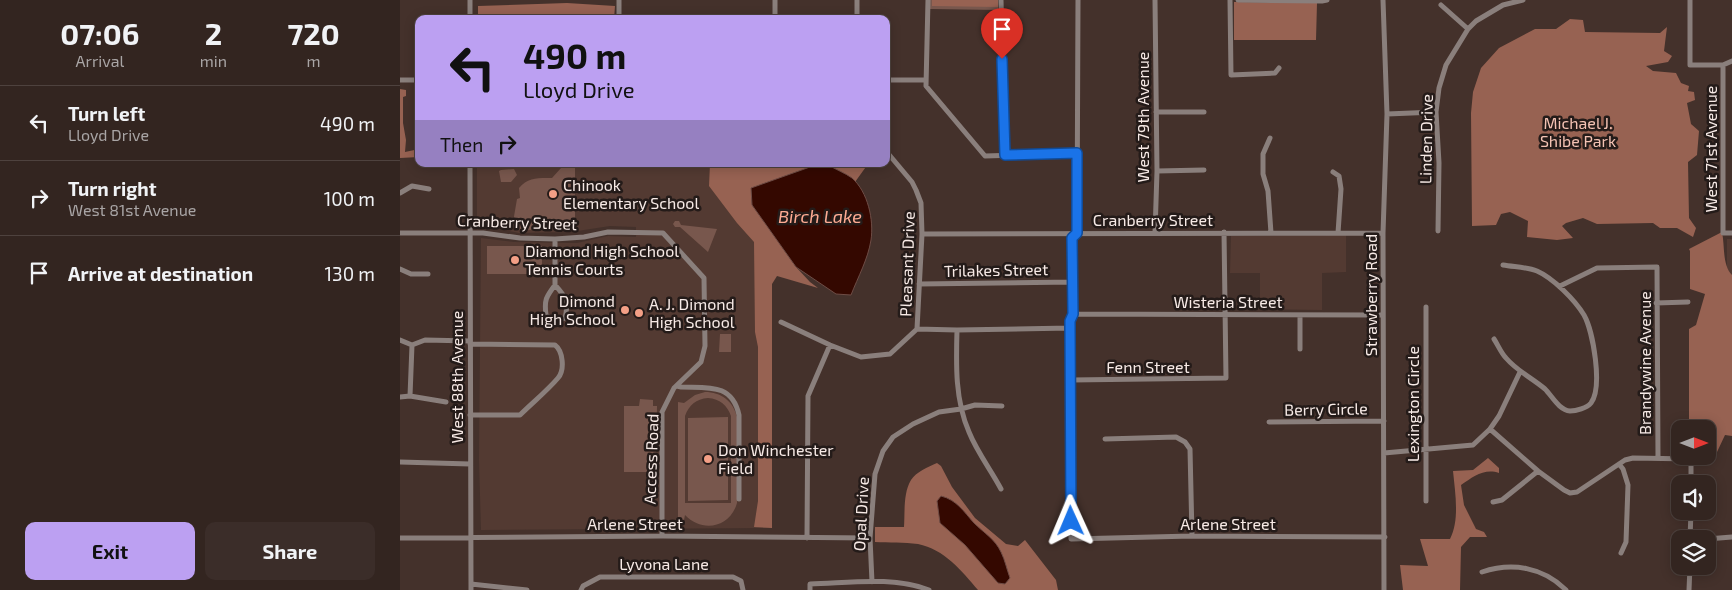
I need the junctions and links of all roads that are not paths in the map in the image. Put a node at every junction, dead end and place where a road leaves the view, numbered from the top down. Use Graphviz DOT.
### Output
graph roads {
  1 [pos="470,0"];
  2 [pos="619,0"];
  3 [pos="775,0"];
  4 [pos="857,0"];
  5 [pos="928,0"];
  6 [pos="1001,0"];
  7 [pos="1078,0"];
  8 [pos="1155,0"];
  9 [pos="1230,0"];
  10 [pos="1238,0"];
  11 [pos="1327,0"];
  12 [pos="1384,0"];
  13 [pos="1523,0"];
  14 [pos="1690,0"];
  15 [pos="1442,5"];
  16 [pos="470,15"];
  17 [pos="619,15"];
  18 [pos="775,15"];
  19 [pos="857,15"];
  20 [pos="1468,29"];
  21 [pos="1732,61"];
  22 [pos="1723,65"];
  23 [pos="1279,68"];
  24 [pos="400,80"];
  25 [pos="415,80"];
  26 [pos="890,80"];
  27 [pos="925,80"];
  28 [pos="1156,112"];
  29 [pos="1204,112"];
  30 [pos="1436,112"];
  31 [pos="1386,114"];
  32 [pos="1270,138"];
  33 [pos="1077,153"];
  34 [pos="1005,155"];
  35 [pos="890,156"];
  36 [pos="470,167"];
  37 [pos="1204,170"];
  38 [pos="1157,172"];
  39 [pos="1333,172"];
  40 [pos="429,189"];
  41 [pos="400,193"];
  42 [pos="1438,231"];
  43 [pos="1224,232"];
  44 [pos="400,233"];
  45 [pos="470,233"];
  46 [pos="663,233"];
  47 [pos="1077,233"];
  48 [pos="1155,233"];
  49 [pos="1271,233"];
  50 [pos="1338,233"];
  51 [pos="1384,233"];
  52 [pos="1732,233"];
  53 [pos="922,234"];
  54 [pos="555,239"];
  55 [pos="1504,265"];
  56 [pos="400,269"];
  57 [pos="428,274"];
  58 [pos="1073,282"];
  59 [pos="919,284"];
  60 [pos="555,285"];
  61 [pos="1560,286"];
  62 [pos="1688,302"];
  63 [pos="1656,303"];
  64 [pos="1426,306"];
  65 [pos="1073,314"];
  66 [pos="1224,314"];
  67 [pos="1300,315"];
  68 [pos="1383,316"];
  69 [pos="782,322"];
  70 [pos="1070,328"];
  71 [pos="917,329"];
  72 [pos="957,330"];
  73 [pos="1494,339"];
  74 [pos="400,340"];
  75 [pos="470,342"];
  76 [pos="412,344"];
  77 [pos="830,345"];
  78 [pos="1300,349"];
  79 [pos="1520,372"];
  80 [pos="1071,380"];
  81 [pos="677,386"];
  82 [pos="410,396"];
  83 [pos="400,397"];
  84 [pos="446,402"];
  85 [pos="1002,406"];
  86 [pos="961,409"];
  87 [pos="470,415"];
  88 [pos="1384,421"];
  89 [pos="1269,422"];
  90 [pos="1490,429"];
  91 [pos="1105,439"];
  92 [pos="1426,449"];
  93 [pos="1384,453"];
  94 [pos="1658,458"];
  95 [pos="400,462"];
  96 [pos="470,464"];
  97 [pos="1619,464"];
  98 [pos="1538,471"];
  99 [pos="1691,475"];
  100 [pos="1001,489"];
  101 [pos="739,499"];
  102 [pos="1426,501"];
  103 [pos="1493,502"];
  104 [pos="662,536"];
  105 [pos="1192,536"];
  106 [pos="1385,537"];
  107 [pos="1732,537"];
  108 [pos="400,538"];
  109 [pos="470,538"];
  110 [pos="807,538"];
  111 [pos="870,538"];
  112 [pos="1716,538"];
  113 [pos="1621,552"];
  114 [pos="1482,572"];
  115 [pos="1690,575"];
  116 [pos="872,582"];
  117 [pos="471,587"];
  118 [pos="810,587"];
  119 [pos="508,589"];
  120 [pos="528,590"];
  121 [pos="581,590"];
  122 [pos="743,590"];
  123 [pos="929,590"];
  124 [pos="1384,590"];
  125 [pos="1566,590"];
  126 [pos="1689,590"];
  1 -- 16 [label="street"];
  2 -- 17 [label="street"];
  3 -- 18 [label="street"];
  4 -- 19 [label="street"];
  5 -- 27 [label="street"];
  6 -- 34 [label="street"];
  7 -- 33 [label="street"];
  8 -- 28 [label="street, West 79th Avenue"];
  9 -- 23 [label="street"];
  10 -- 11 [label="street"];
  12 -- 31 [label="street, Strawberry Road"];
  13 -- 20 [label="street, Linden Drive"];
  14 -- 22 [label="street"];
  15 -- 20 [label="street"];
  20 -- 30 [label="street, Linden Drive"];
  21 -- 22 [label="street"];
  22 -- 52 [label="street, West 71st Avenue"];
  24 -- 25 [label="street"];
  26 -- 27 [label="street"];
  27 -- 34 [label="street"];
  28 -- 29 [label="street"];
  28 -- 38 [label="street, West 79th Avenue"];
  30 -- 31 [label="street"];
  30 -- 42 [label="street, Linden Drive"];
  31 -- 51 [label="street, Strawberry Road"];
  32 -- 49 [label="street"];
  33 -- 34 [label="street"];
  33 -- 47 [label="street"];
  35 -- 53 [label="street, Pleasant Drive"];
  36 -- 45 [label="street, West 88th Avenue"];
  37 -- 38 [label="street"];
  38 -- 48 [label="street, West 79th Avenue"];
  39 -- 50 [label="street"];
  40 -- 41 [label="street"];
  43 -- 48 [label="street, Cranberry Street"];
  43 -- 49 [label="street, Cranberry Street"];
  43 -- 66 [label="street"];
  44 -- 45 [label="street, Cranberry Street"];
  45 -- 54 [label="street, Cranberry Street"];
  45 -- 75 [label="street, West 88th Avenue"];
  46 -- 54 [label="street, Cranberry Street"];
  46 -- 81 [label="street, Access Road"];
  47 -- 48 [label="street, Cranberry Street"];
  47 -- 53 [label="street, Cranberry Street"];
  47 -- 58 [label="street"];
  49 -- 50 [label="street, Cranberry Street"];
  50 -- 51 [label="street, Cranberry Street"];
  51 -- 68 [label="street, Strawberry Road"];
  53 -- 59 [label="street, Pleasant Drive"];
  54 -- 60 [label="street"];
  55 -- 61 [label="street"];
  56 -- 57 [label="street"];
  58 -- 59 [label="street, Trilakes Street"];
  58 -- 65 [label="street"];
  59 -- 71 [label="street, Pleasant Drive"];
  60 -- 60 [label="street"];
  61 -- 63 [label="street, Brandywine Avenue"];
  61 -- 79 [label="street"];
  62 -- 63 [label="street"];
  63 -- 94 [label="street, Brandywine Avenue"];
  64 -- 92 [label="street, Lexington Circle"];
  65 -- 66 [label="street, Wisteria Street"];
  65 -- 70 [label="street"];
  66 -- 67 [label="street, Wisteria Street"];
  66 -- 80 [label="street, Fenn Street"];
  67 -- 68 [label="street, Wisteria Street"];
  67 -- 78 [label="street"];
  68 -- 88 [label="street, Strawberry Road"];
  69 -- 77 [label="street"];
  70 -- 72 [label="street"];
  70 -- 80 [label="street"];
  71 -- 72 [label="street"];
  71 -- 77 [label="street"];
  72 -- 86 [label="street"];
  73 -- 79 [label="street"];
  74 -- 76 [label="street"];
  75 -- 76 [label="street"];
  75 -- 87 [label="street, West 88th Avenue"];
  75 -- 87 [label="street"];
  76 -- 82 [label="street"];
  77 -- 110 [label="street"];
  79 -- 90 [label="street"];
  80 -- 105 [label="street, Arlene Street"];
  81 -- 101 [label="street"];
  81 -- 104 [label="street, Access Road"];
  82 -- 83 [label="street"];
  82 -- 84 [label="street"];
  85 -- 86 [label="street, Opal Drive"];
  86 -- 100 [label="street"];
  86 -- 111 [label="street, Opal Drive"];
  87 -- 96 [label="street, West 88th Avenue"];
  88 -- 89 [label="street, Berry Circle"];
  88 -- 93 [label="street, Strawberry Road"];
  90 -- 92 [label="street"];
  90 -- 98 [label="street"];
  91 -- 105 [label="street"];
  92 -- 93 [label="street"];
  92 -- 102 [label="street, Lexington Circle"];
  93 -- 106 [label="street, Strawberry Road"];
  94 -- 97 [label="street"];
  94 -- 99 [label="street"];
  95 -- 96 [label="street"];
  96 -- 109 [label="street, West 88th Avenue"];
  97 -- 98 [label="street"];
  97 -- 113 [label="street"];
  98 -- 103 [label="street"];
  104 -- 109 [label="street, Arlene Street"];
  104 -- 110 [label="street, Arlene Street"];
  105 -- 106 [label="street, Arlene Street"];
  106 -- 124 [label="street, Strawberry Road"];
  107 -- 112 [label="street"];
  108 -- 109 [label="street, Arlene Street"];
  109 -- 117 [label="street, West 88th Avenue"];
  110 -- 111 [label="street, Arlene Street"];
  111 -- 116 [label="street, Opal Drive"];
  114 -- 125 [label="street"];
  115 -- 126 [label="street"];
  116 -- 118 [label="street"];
  116 -- 123 [label="street"];
  117 -- 119 [label="street"];
  119 -- 120 [label="street"];
  121 -- 122 [label="street, Lyvona Lane"];
}
